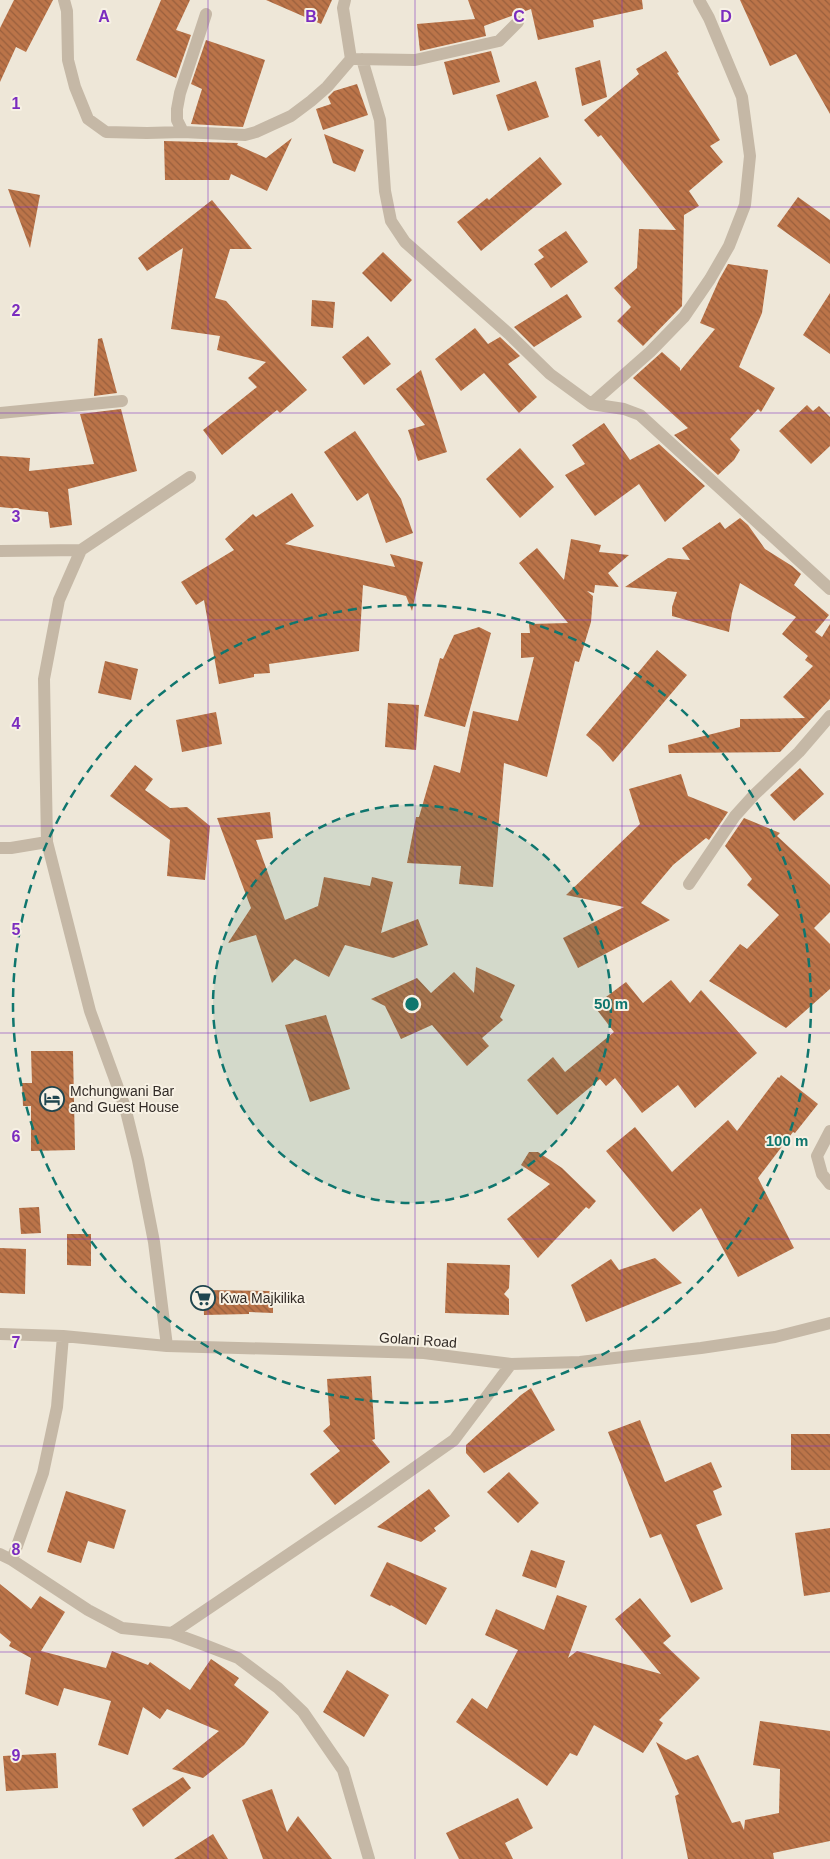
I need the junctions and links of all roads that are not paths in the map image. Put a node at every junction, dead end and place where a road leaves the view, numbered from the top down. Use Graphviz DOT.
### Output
graph roads {
  1 [pos="64,0"];
  2 [pos="345,0"];
  3 [pos="699,0"];
  4 [pos="206,14"];
  5 [pos="518,22"];
  6 [pos="356,59"];
  7 [pos="183,132"];
  8 [pos="122,401"];
  9 [pos="591,404"];
  10 [pos="0,413"];
  11 [pos="190,477"];
  12 [pos="0,550"];
  13 [pos="81,550"];
  14 [pos="830,589"];
  15 [pos="830,716"];
  16 [pos="46,842"];
  17 [pos="0,848"];
  18 [pos="689,884"];
  19 [pos="830,1130"];
  20 [pos="830,1184"];
  21 [pos="830,1323"];
  22 [pos="0,1334"];
  23 [pos="63,1336"];
  24 [pos="167,1346"];
  25 [pos="511,1364"];
  26 [pos="6,1557"];
  27 [pos="172,1632"];
  28 [pos="369,1859"];
  1 -- 7 [label="street"];
  2 -- 6 [label="street"];
  3 -- 9 [label="street"];
  4 -- 7 [label="street"];
  5 -- 6 [label="street"];
  6 -- 7 [label="street"];
  6 -- 9 [label="street"];
  8 -- 10 [label="street"];
  9 -- 14 [label="street"];
  11 -- 13 [label="street"];
  12 -- 13 [label="street"];
  13 -- 16 [label="street"];
  15 -- 18 [label="street"];
  16 -- 17 [label="street"];
  16 -- 24 [label="street"];
  19 -- 20 [label="street"];
  21 -- 25 [label="street, Golani Road"];
  22 -- 23 [label="street, Golani Road"];
  23 -- 24 [label="street, Golani Road"];
  23 -- 26 [label="street"];
  24 -- 25 [label="street, Golani Road"];
  25 -- 27 [label="street"];
  26 -- 27 [label="street"];
  27 -- 28 [label="street"];
}
